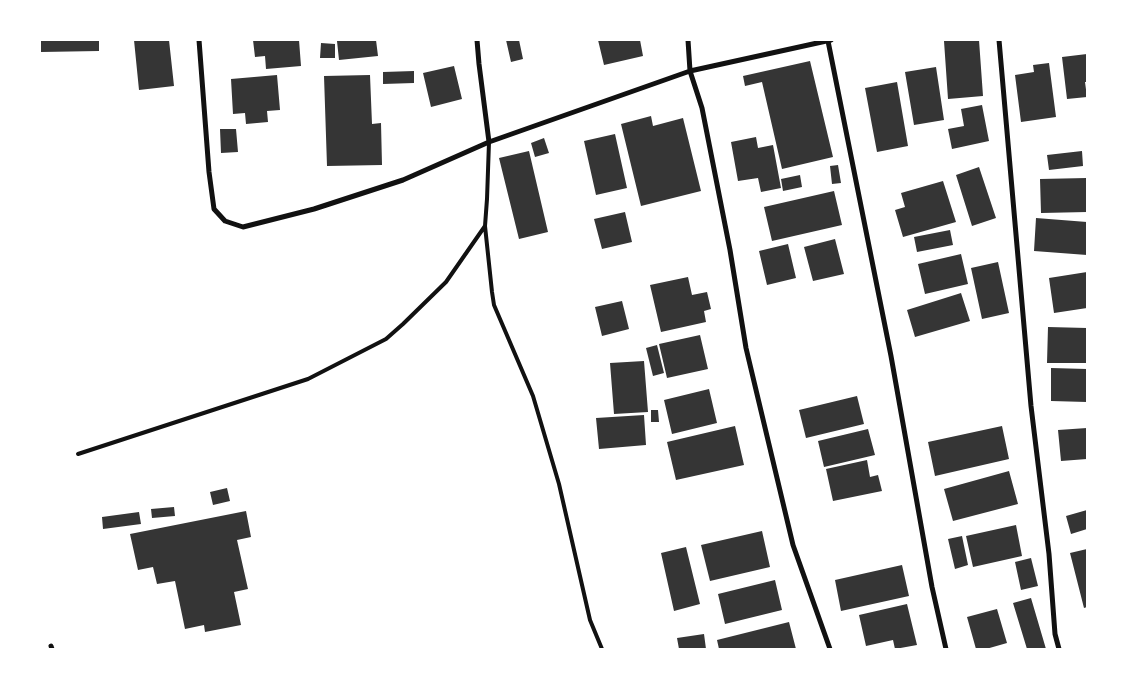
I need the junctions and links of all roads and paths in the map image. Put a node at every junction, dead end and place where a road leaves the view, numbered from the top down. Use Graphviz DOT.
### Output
graph roads {
  1 [pos="198,40"];
  2 [pos="477,40"];
  3 [pos="688,40"];
  4 [pos="829,40"];
  5 [pos="999,40"];
  6 [pos="690,71"];
  7 [pos="488,142"];
  8 [pos="485,226"];
  9 [pos="78,454"];
  10 [pos="602,649"];
  11 [pos="830,649"];
  12 [pos="946,649"];
  13 [pos="1059,649"];
  1 -- 7 [label="street"];
  2 -- 7 [label="street"];
  3 -- 6 [label="street"];
  4 -- 6 [label="street"];
  4 -- 12 [label="street"];
  5 -- 13 [label="street"];
  6 -- 7 [label="street"];
  6 -- 11 [label="street"];
  7 -- 8 [label="lane"];
  8 -- 9 [label="lane"];
  8 -- 10 [label="lane"];
}
